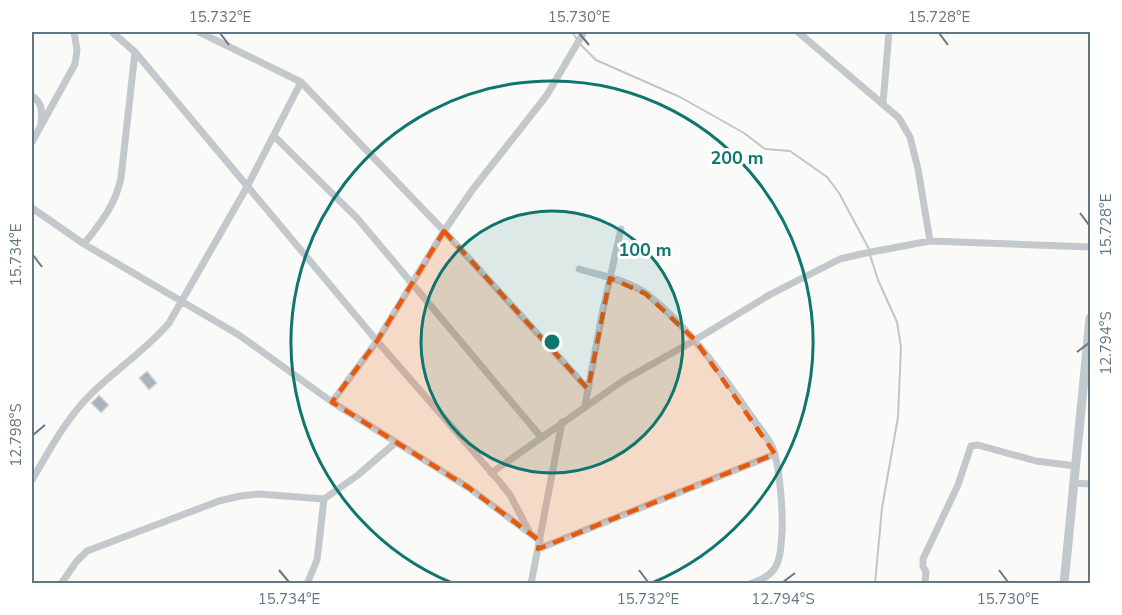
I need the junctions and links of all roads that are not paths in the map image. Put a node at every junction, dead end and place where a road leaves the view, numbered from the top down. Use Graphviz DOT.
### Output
graph roads {
  1 [pos="74,32"];
  2 [pos="112,32"];
  3 [pos="199,32"];
  4 [pos="584,32"];
  5 [pos="798,32"];
  6 [pos="889,32"];
  7 [pos="135,52"];
  8 [pos="302,82"];
  9 [pos="32,96"];
  10 [pos="883,103"];
  11 [pos="41,126"];
  12 [pos="274,136"];
  13 [pos="32,142"];
  14 [pos="247,187"];
  15 [pos="32,208"];
  16 [pos="621,229"];
  17 [pos="444,231"];
  18 [pos="930,241"];
  19 [pos="84,244"];
  20 [pos="1090,247"];
  21 [pos="579,269"];
  22 [pos="610,278"];
  23 [pos="411,283"];
  24 [pos="183,303"];
  25 [pos="1090,318"];
  26 [pos="695,340"];
  27 [pos="377,341"];
  28 [pos="588,388"];
  29 [pos="332,402"];
  30 [pos="585,406"];
  31 [pos="562,422"];
  32 [pos="541,437"];
  33 [pos="395,443"];
  34 [pos="775,454"];
  35 [pos="1076,466"];
  36 [pos="491,473"];
  37 [pos="32,480"];
  38 [pos="1073,483"];
  39 [pos="1090,484"];
  40 [pos="324,499"];
  41 [pos="530,532"];
  42 [pos="539,545"];
  43 [pos="61,584"];
  44 [pos="307,584"];
  45 [pos="531,584"];
  46 [pos="749,584"];
  47 [pos="925,584"];
  48 [pos="1064,584"];
  1 -- 11 [label="street"];
  2 -- 7 [label="street"];
  3 -- 8 [label="street"];
  4 -- 17 [label="street"];
  5 -- 10 [label="street"];
  6 -- 10 [label="street"];
  7 -- 14 [label="street"];
  7 -- 19 [label="street"];
  8 -- 12 [label="street"];
  8 -- 17 [label="street"];
  9 -- 11 [label="street"];
  10 -- 18 [label="street"];
  11 -- 13 [label="street"];
  12 -- 14 [label="street"];
  12 -- 23 [label="street"];
  14 -- 24 [label="street"];
  14 -- 27 [label="street"];
  15 -- 19 [label="street"];
  16 -- 22 [label="street"];
  17 -- 23 [label="street"];
  17 -- 28 [label="street"];
  18 -- 20 [label="street"];
  18 -- 26 [label="street"];
  19 -- 24 [label="street"];
  21 -- 22 [label="street"];
  22 -- 26 [label="street"];
  22 -- 28 [label="street"];
  23 -- 27 [label="street"];
  23 -- 32 [label="street"];
  24 -- 29 [label="street"];
  24 -- 37 [label="street"];
  25 -- 35 [label="street"];
  26 -- 30 [label="street"];
  26 -- 34 [label="street"];
  27 -- 29 [label="street"];
  27 -- 36 [label="street"];
  28 -- 30 [label="street"];
  29 -- 33 [label="street"];
  30 -- 31 [label="street"];
  31 -- 32 [label="street"];
  31 -- 42 [label="street"];
  32 -- 36 [label="street"];
  33 -- 40 [label="street"];
  33 -- 41 [label="street"];
  34 -- 42 [label="street"];
  34 -- 46 [label="street"];
  35 -- 38 [label="street"];
  35 -- 47 [label="street"];
  36 -- 41 [label="street"];
  38 -- 39 [label="street"];
  38 -- 48 [label="street"];
  40 -- 43 [label="street"];
  40 -- 44 [label="street"];
  41 -- 42 [label="street"];
  42 -- 45 [label="street"];
}
